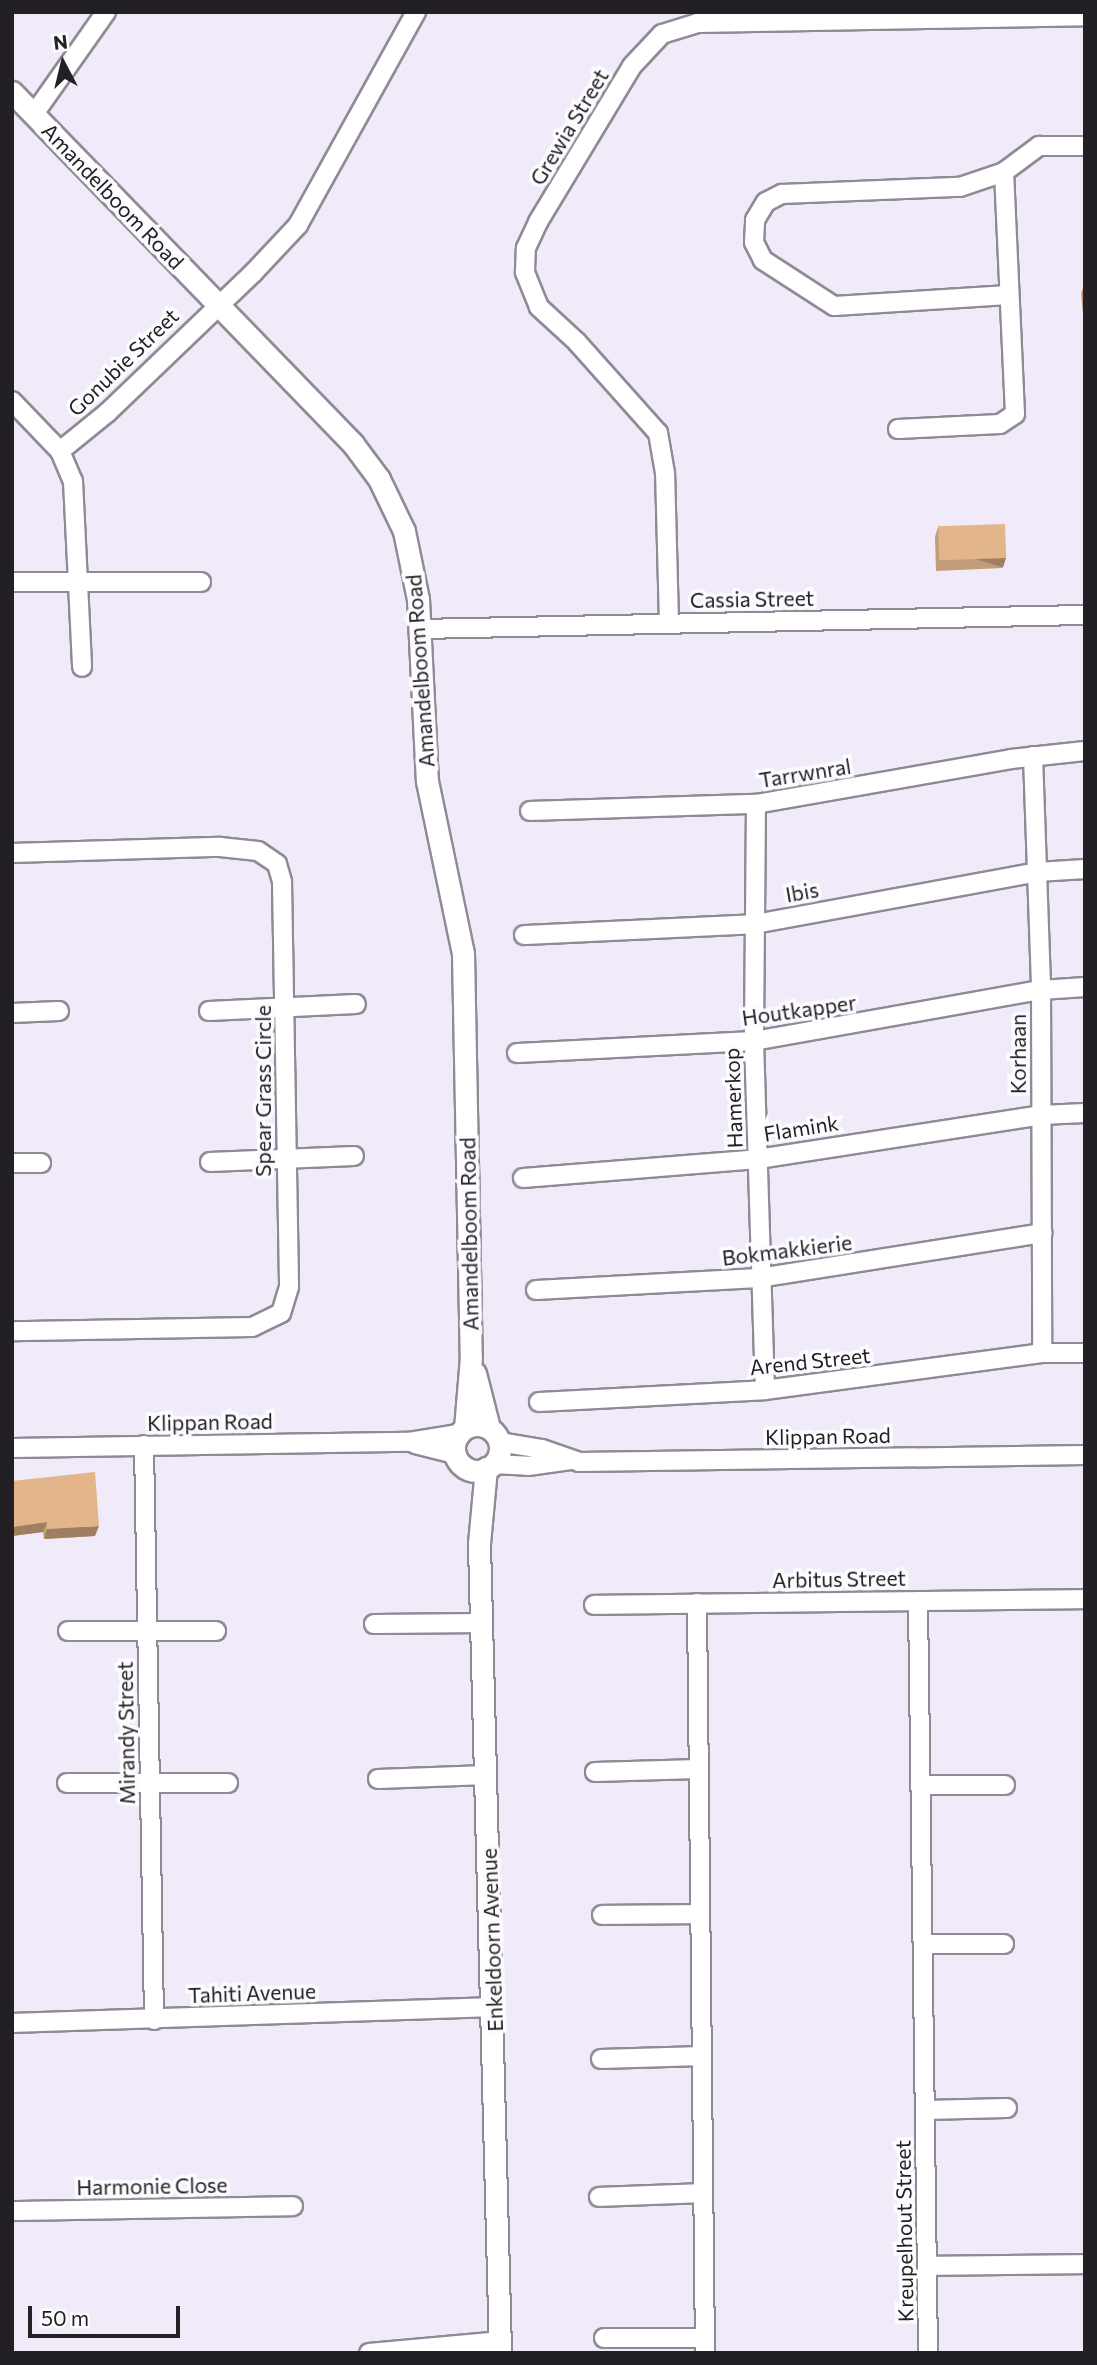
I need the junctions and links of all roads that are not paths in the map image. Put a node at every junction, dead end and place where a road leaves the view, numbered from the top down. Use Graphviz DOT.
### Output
graph roads {
  1 [pos="106,12"];
  2 [pos="415,12"];
  3 [pos="1085,16"];
  4 [pos="12,92"];
  5 [pos="34,114"];
  6 [pos="1085,146"];
  7 [pos="1004,172"];
  8 [pos="1008,295"];
  9 [pos="216,303"];
  10 [pos="12,401"];
  11 [pos="898,429"];
  12 [pos="60,451"];
  13 [pos="78,581"];
  14 [pos="12,582"];
  15 [pos="201,582"];
  16 [pos="1085,615"];
  17 [pos="669,623"];
  18 [pos="420,629"];
  19 [pos="82,667"];
  20 [pos="1085,751"];
  21 [pos="1033,755"];
  22 [pos="756,804"];
  23 [pos="530,811"];
  24 [pos="12,853"];
  25 [pos="1085,869"];
  26 [pos="1037,872"];
  27 [pos="755,923"];
  28 [pos="524,935"];
  29 [pos="1085,988"];
  30 [pos="1041,990"];
  31 [pos="356,1004"];
  32 [pos="285,1007"];
  33 [pos="59,1011"];
  34 [pos="209,1011"];
  35 [pos="12,1013"];
  36 [pos="754,1041"];
  37 [pos="517,1053"];
  38 [pos="1085,1113"];
  39 [pos="1041,1115"];
  40 [pos="354,1156"];
  41 [pos="285,1158"];
  42 [pos="758,1159"];
  43 [pos="209,1162"];
  44 [pos="12,1163"];
  45 [pos="41,1163"];
  46 [pos="523,1178"];
  47 [pos="1042,1233"];
  48 [pos="759,1278"];
  49 [pos="536,1290"];
  50 [pos="12,1331"];
  51 [pos="1042,1353"];
  52 [pos="1085,1353"];
  53 [pos="471,1357"];
  54 [pos="765,1390"];
  55 [pos="539,1402"];
  56 [pos="494,1435"];
  57 [pos="144,1445"];
  58 [pos="12,1448"];
  59 [pos="470,1453"];
  60 [pos="1085,1455"];
  61 [pos="571,1460"];
  62 [pos="1085,1599"];
  63 [pos="918,1601"];
  64 [pos="696,1603"];
  65 [pos="594,1605"];
  66 [pos="483,1623"];
  67 [pos="374,1624"];
  68 [pos="68,1631"];
  69 [pos="147,1631"];
  70 [pos="216,1631"];
  71 [pos="698,1769"];
  72 [pos="594,1772"];
  73 [pos="487,1775"];
  74 [pos="378,1779"];
  75 [pos="67,1783"];
  76 [pos="228,1783"];
  77 [pos="150,1785"];
  78 [pos="920,1785"];
  79 [pos="1004,1785"];
  80 [pos="700,1914"];
  81 [pos="602,1915"];
  82 [pos="923,1944"];
  83 [pos="1004,1944"];
  84 [pos="494,2007"];
  85 [pos="154,2020"];
  86 [pos="12,2023"];
  87 [pos="702,2056"];
  88 [pos="601,2059"];
  89 [pos="1007,2108"];
  90 [pos="925,2110"];
  91 [pos="703,2193"];
  92 [pos="599,2197"];
  93 [pos="293,2206"];
  94 [pos="12,2211"];
  95 [pos="1085,2264"];
  96 [pos="927,2266"];
  97 [pos="604,2338"];
  98 [pos="705,2345"];
  99 [pos="501,2347"];
  100 [pos="369,2353"];
  101 [pos="928,2353"];
  1 -- 5 [label="street"];
  2 -- 9 [label="street, Gonubie Street"];
  3 -- 17 [label="street, Grewia Street"];
  4 -- 5 [label="street, Amandelboom Road"];
  5 -- 9 [label="street, Amandelboom Road"];
  6 -- 7 [label="street"];
  7 -- 8 [label="street"];
  7 -- 8 [label="street"];
  8 -- 11 [label="street"];
  9 -- 12 [label="street, Gonubie Street"];
  9 -- 18 [label="street, Amandelboom Road"];
  10 -- 12 [label="street"];
  12 -- 13 [label="street"];
  13 -- 14 [label="street"];
  13 -- 15 [label="street"];
  13 -- 19 [label="street"];
  16 -- 17 [label="street, Cassia Street"];
  17 -- 18 [label="street, Cassia Street"];
  18 -- 53 [label="street, Amandelboom Road"];
  20 -- 21 [label="street, Tarrwnral"];
  21 -- 22 [label="street, Tarrwnral"];
  21 -- 26 [label="street, Korhaan"];
  22 -- 23 [label="street, Tarrwnral"];
  22 -- 27 [label="street, Hamerkop"];
  24 -- 32 [label="street, Spear Grass Circle"];
  25 -- 26 [label="street, Ibis"];
  26 -- 27 [label="street, Ibis"];
  26 -- 30 [label="street, Korhaan"];
  27 -- 28 [label="street, Ibis"];
  27 -- 36 [label="street, Hamerkop"];
  29 -- 30 [label="street, Houtkapper"];
  30 -- 36 [label="street, Houtkapper"];
  30 -- 39 [label="street, Korhaan"];
  31 -- 32 [label="street"];
  32 -- 34 [label="street"];
  32 -- 41 [label="street, Spear Grass Circle"];
  33 -- 35 [label="street"];
  36 -- 37 [label="street, Houtkapper"];
  36 -- 42 [label="street, Hamerkop"];
  38 -- 39 [label="street, Flamink"];
  39 -- 42 [label="street, Flamink"];
  39 -- 47 [label="street, Korhaan"];
  40 -- 41 [label="street"];
  41 -- 43 [label="street"];
  41 -- 50 [label="street, Spear Grass Circle"];
  42 -- 46 [label="street, Flamink"];
  42 -- 48 [label="street, Hamerkop"];
  44 -- 45 [label="street"];
  47 -- 48 [label="street, Bokmakkierie"];
  47 -- 51 [label="street, Korhaan"];
  48 -- 49 [label="street, Bokmakkierie"];
  48 -- 54 [label="street, Hamerkop"];
  51 -- 52 [label="street, Arend Street"];
  51 -- 54 [label="street, Arend Street"];
  53 -- 56 [label="street, Amandelboom Road"];
  53 -- 59 [label="street, Amandelboom Road"];
  54 -- 55 [label="street, Arend Street"];
  56 -- 59 [label="street"];
  56 -- 59 [label="street"];
  56 -- 61 [label="street, Klippan Road"];
  57 -- 58 [label="street, Klippan Road"];
  57 -- 59 [label="street, Klippan Road"];
  57 -- 69 [label="street, Mirandy Street"];
  59 -- 61 [label="street, Klippan Road"];
  59 -- 66 [label="street, Enkeldoorn Avenue"];
  60 -- 61 [label="street, Klippan Road"];
  62 -- 63 [label="street, Arbitus Street"];
  63 -- 64 [label="street, Arbitus Street"];
  63 -- 78 [label="street, Kreupelhout Street"];
  64 -- 65 [label="street, Arbitus Street"];
  64 -- 71 [label="street"];
  66 -- 67 [label="street"];
  66 -- 73 [label="street, Enkeldoorn Avenue"];
  68 -- 69 [label="street"];
  69 -- 70 [label="street"];
  69 -- 77 [label="street, Mirandy Street"];
  71 -- 72 [label="street"];
  71 -- 80 [label="street"];
  73 -- 74 [label="street"];
  73 -- 84 [label="street, Enkeldoorn Avenue"];
  75 -- 77 [label="street"];
  76 -- 77 [label="street"];
  77 -- 85 [label="street, Mirandy Street"];
  78 -- 79 [label="street"];
  78 -- 82 [label="street, Kreupelhout Street"];
  80 -- 81 [label="street"];
  80 -- 87 [label="street"];
  82 -- 83 [label="street"];
  82 -- 90 [label="street, Kreupelhout Street"];
  84 -- 85 [label="street, Tahiti Avenue"];
  84 -- 99 [label="street, Enkeldoorn Avenue"];
  85 -- 86 [label="street, Tahiti Avenue"];
  87 -- 88 [label="street"];
  87 -- 91 [label="street"];
  89 -- 90 [label="street"];
  90 -- 96 [label="street, Kreupelhout Street"];
  91 -- 92 [label="street"];
  91 -- 98 [label="street"];
  93 -- 94 [label="street, Harmonie Close"];
  95 -- 96 [label="street"];
  96 -- 101 [label="street, Kreupelhout Street"];
  97 -- 98 [label="street"];
  99 -- 100 [label="street"];
}
